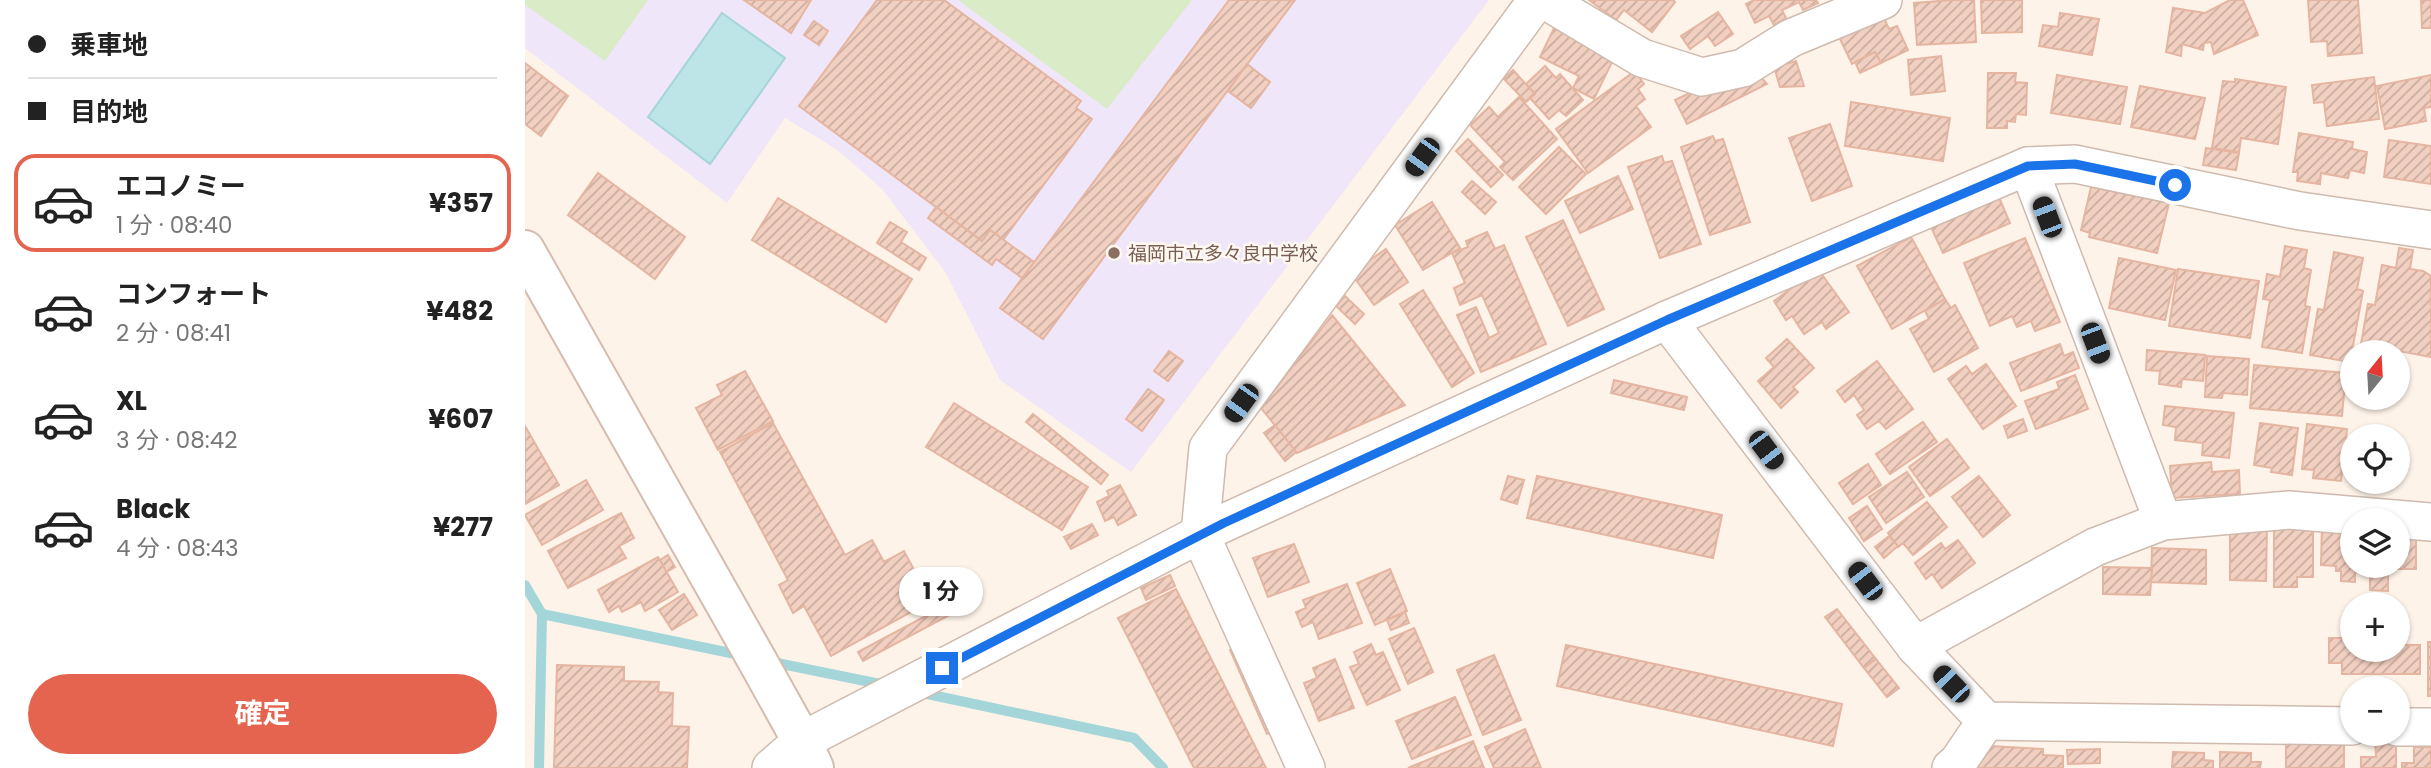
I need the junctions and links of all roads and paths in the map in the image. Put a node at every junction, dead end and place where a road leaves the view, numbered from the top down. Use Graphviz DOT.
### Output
graph roads {
  1 [pos="1537,0"];
  2 [pos="1545,0"];
  3 [pos="1883,0"];
  4 [pos="2028,166"];
  5 [pos="2431,230"];
  6 [pos="525,250"];
  7 [pos="1667,320"];
  8 [pos="2163,521"];
  9 [pos="2431,522"];
  10 [pos="1200,534"];
  11 [pos="1915,646"];
  12 [pos="1986,722"];
  13 [pos="2340,726"];
  14 [pos="2410,727"];
  15 [pos="2431,727"];
  16 [pos="808,754"];
  17 [pos="771,768"];
  18 [pos="1306,768"];
  19 [pos="1951,768"];
  1 -- 10 [label="street"];
  2 -- 3 [label="street"];
  4 -- 5 [label="street"];
  4 -- 7 [label="street"];
  4 -- 8 [label="street"];
  6 -- 16 [label="street"];
  7 -- 10 [label="street"];
  7 -- 11 [label="street"];
  8 -- 9 [label="street"];
  8 -- 11 [label="street"];
  10 -- 16 [label="street"];
  10 -- 18 [label="street"];
  11 -- 12 [label="street"];
  12 -- 13 [label="street"];
  12 -- 19 [label="street"];
  14 -- 15 [label="street"];
  16 -- 17 [label="street"];
}
